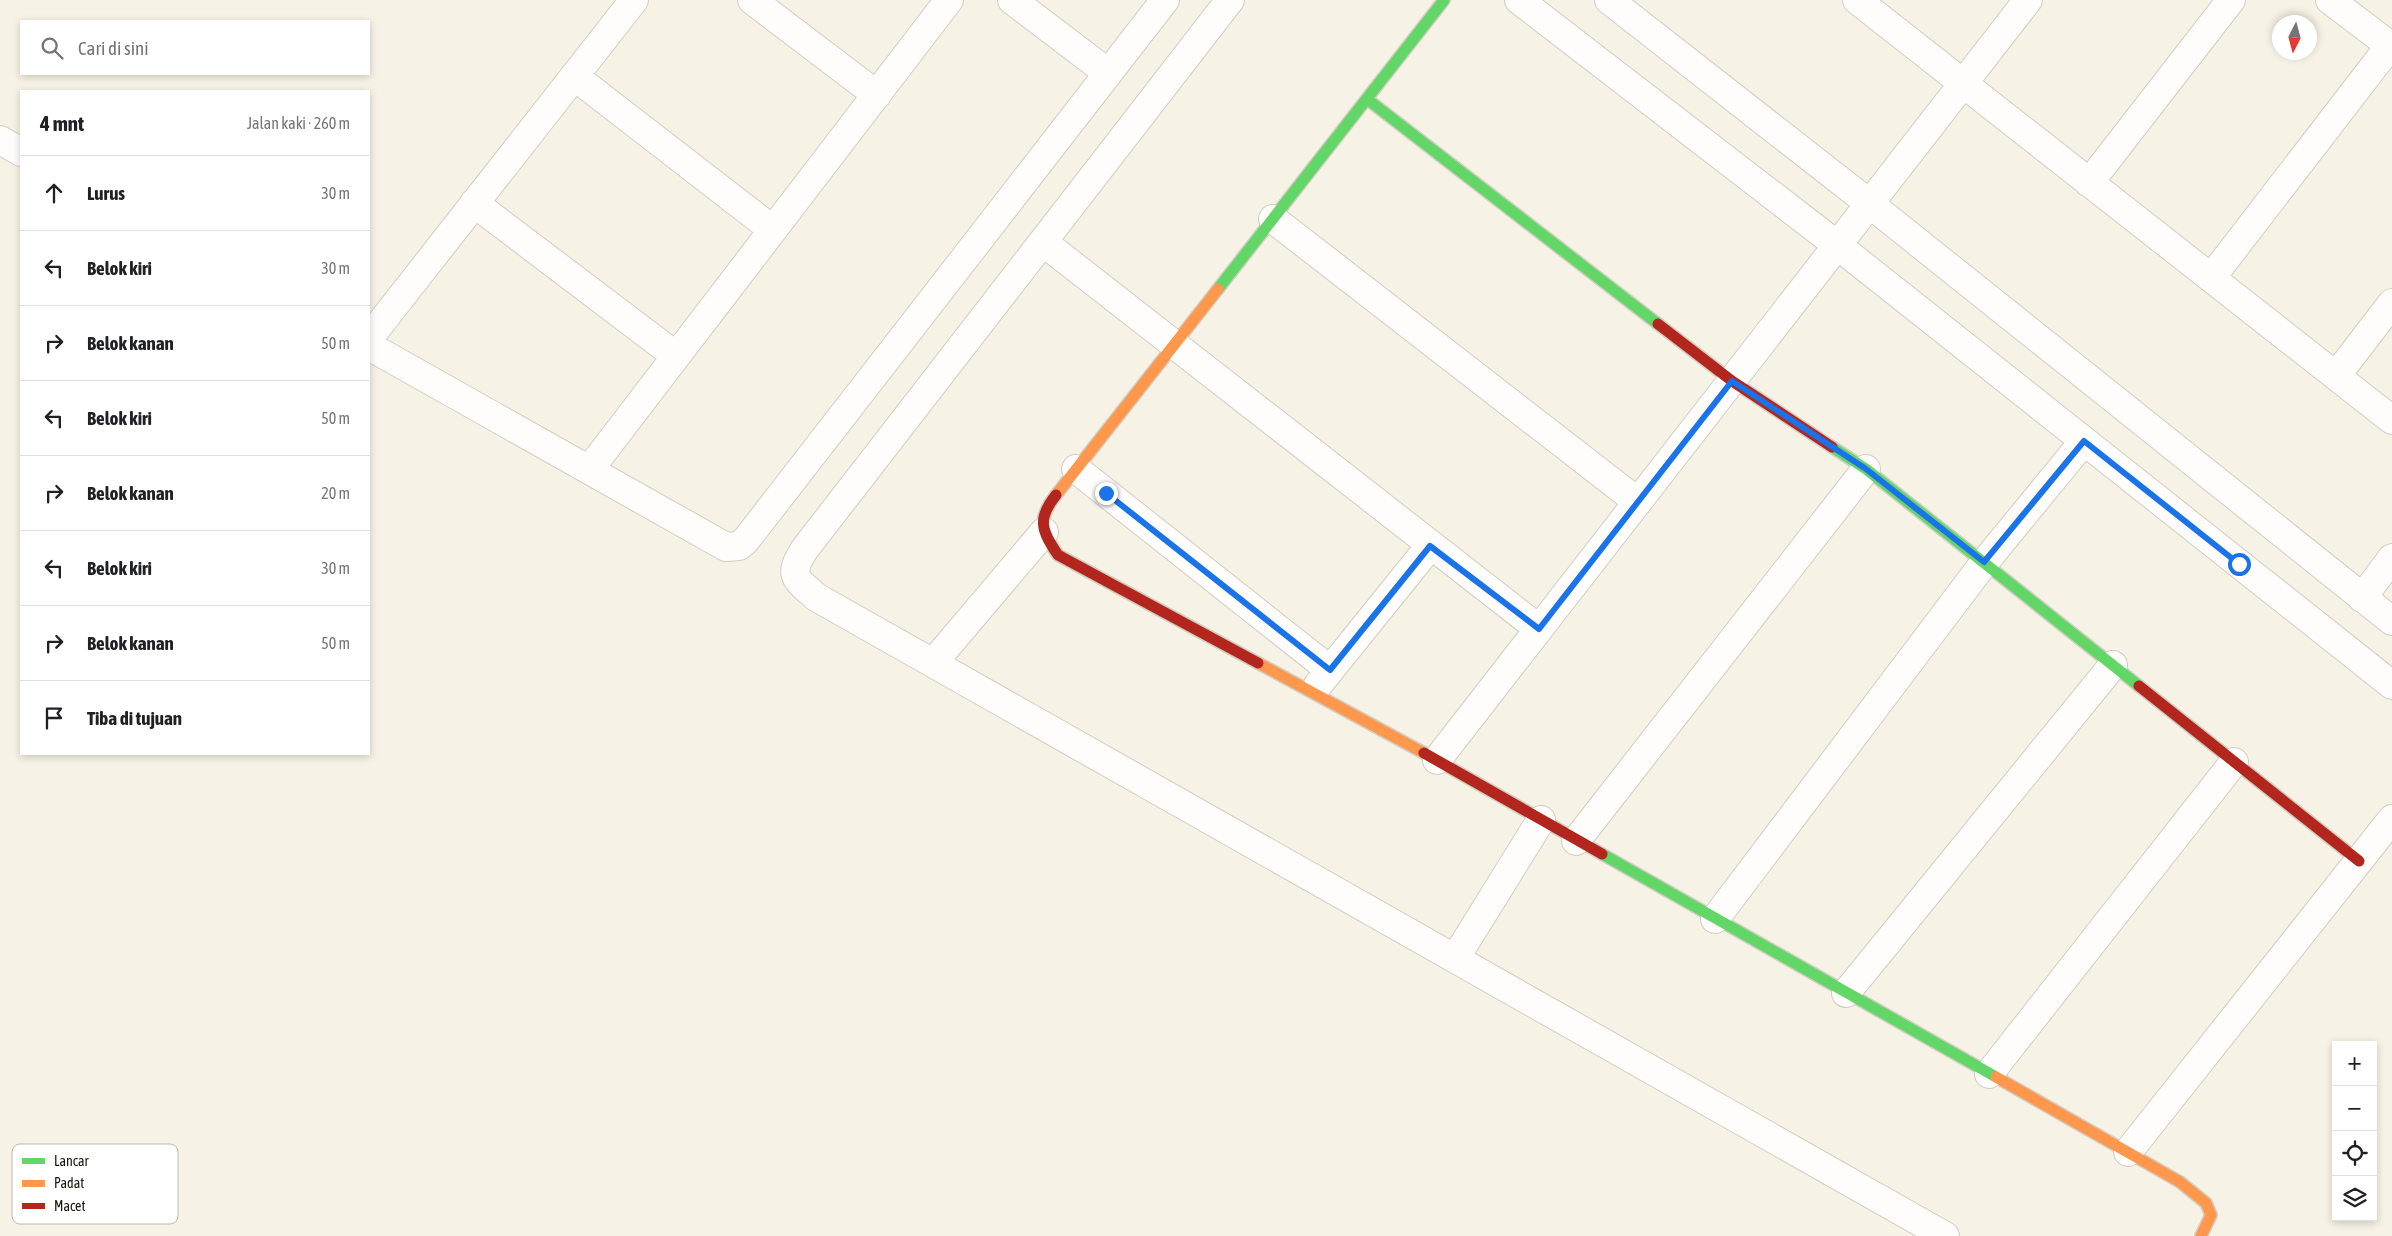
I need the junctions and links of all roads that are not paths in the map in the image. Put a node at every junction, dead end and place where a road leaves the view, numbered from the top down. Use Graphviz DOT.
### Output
graph roads {
  1 [pos="634,0"];
  2 [pos="752,0"];
  3 [pos="949,0"];
  4 [pos="1012,0"];
  5 [pos="1165,0"];
  6 [pos="1230,0"];
  7 [pos="1444,0"];
  8 [pos="1520,0"];
  9 [pos="1609,0"];
  10 [pos="1857,0"];
  11 [pos="2028,0"];
  12 [pos="2231,0"];
  13 [pos="2330,0"];
  14 [pos="2391,46"];
  15 [pos="1108,73"];
  16 [pos="574,76"];
  17 [pos="1963,83"];
  18 [pos="877,95"];
  19 [pos="1366,99"];
  20 [pos="0,140"];
  21 [pos="20,151"];
  22 [pos="2089,183"];
  23 [pos="474,203"];
  24 [pos="1870,204"];
  25 [pos="1273,218"];
  26 [pos="773,230"];
  27 [pos="1043,242"];
  28 [pos="1837,246"];
  29 [pos="2211,278"];
  30 [pos="2392,303"];
  31 [pos="370,337"];
  32 [pos="1174,345"];
  33 [pos="370,347"];
  34 [pos="676,356"];
  35 [pos="2336,376"];
  36 [pos="1732,381"];
  37 [pos="2392,420"];
  38 [pos="2084,441"];
  39 [pos="1076,469"];
  40 [pos="1866,469"];
  41 [pos="589,470"];
  42 [pos="1638,502"];
  43 [pos="1044,532"];
  44 [pos="1430,546"];
  45 [pos="2392,558"];
  46 [pos="1984,562"];
  47 [pos="2362,598"];
  48 [pos="2392,621"];
  49 [pos="1539,629"];
  50 [pos="933,663"];
  51 [pos="2113,665"];
  52 [pos="1330,670"];
  53 [pos="2392,685"];
  54 [pos="1312,692"];
  55 [pos="1437,760"];
  56 [pos="2234,762"];
  57 [pos="2392,819"];
  58 [pos="1541,820"];
  59 [pos="1576,841"];
  60 [pos="2359,861"];
  61 [pos="1715,919"];
  62 [pos="1456,957"];
  63 [pos="1846,993"];
  64 [pos="1989,1074"];
  65 [pos="2128,1152"];
  66 [pos="1945,1236"];
  67 [pos="2201,1236"];
  1 -- 16 [label="street"];
  2 -- 18 [label="street"];
  3 -- 18 [label="street"];
  4 -- 15 [label="street"];
  5 -- 15 [label="street"];
  6 -- 27 [label="street"];
  7 -- 19 [label="street"];
  8 -- 28 [label="street"];
  9 -- 24 [label="street"];
  10 -- 17 [label="street"];
  11 -- 17 [label="street"];
  12 -- 22 [label="street"];
  13 -- 14 [label="street"];
  14 -- 29 [label="street"];
  15 -- 41 [label="street"];
  16 -- 23 [label="street"];
  16 -- 26 [label="street"];
  17 -- 22 [label="street"];
  17 -- 24 [label="street"];
  18 -- 26 [label="street"];
  19 -- 25 [label="street"];
  19 -- 36 [label="street"];
  20 -- 21 [label="street"];
  22 -- 29 [label="street"];
  23 -- 31 [label="street"];
  23 -- 34 [label="street"];
  24 -- 28 [label="street"];
  24 -- 47 [label="street"];
  25 -- 32 [label="street"];
  25 -- 42 [label="street"];
  26 -- 34 [label="street"];
  27 -- 32 [label="street"];
  27 -- 50 [label="street"];
  28 -- 36 [label="street"];
  28 -- 38 [label="street"];
  29 -- 35 [label="street"];
  30 -- 35 [label="street"];
  32 -- 39 [label="street"];
  32 -- 44 [label="street"];
  33 -- 41 [label="street"];
  34 -- 41 [label="street"];
  35 -- 37 [label="street"];
  36 -- 40 [label="street"];
  36 -- 42 [label="street"];
  38 -- 46 [label="street"];
  38 -- 53 [label="street"];
  39 -- 43 [label="street"];
  39 -- 52 [label="street"];
  40 -- 46 [label="street"];
  40 -- 59 [label="street"];
  42 -- 49 [label="street"];
  43 -- 50 [label="street"];
  43 -- 54 [label="street"];
  44 -- 49 [label="street"];
  44 -- 52 [label="street"];
  45 -- 47 [label="street"];
  46 -- 51 [label="street"];
  46 -- 61 [label="street"];
  47 -- 48 [label="street"];
  49 -- 55 [label="street"];
  50 -- 62 [label="street"];
  51 -- 56 [label="street"];
  51 -- 63 [label="street"];
  52 -- 54 [label="street"];
  54 -- 55 [label="street"];
  55 -- 58 [label="street"];
  56 -- 60 [label="street"];
  56 -- 64 [label="street"];
  57 -- 60 [label="street"];
  58 -- 59 [label="street"];
  58 -- 62 [label="street"];
  59 -- 61 [label="street"];
  60 -- 65 [label="street"];
  61 -- 63 [label="street"];
  62 -- 66 [label="street"];
  63 -- 64 [label="street"];
  64 -- 65 [label="street"];
  65 -- 67 [label="street"];
}
